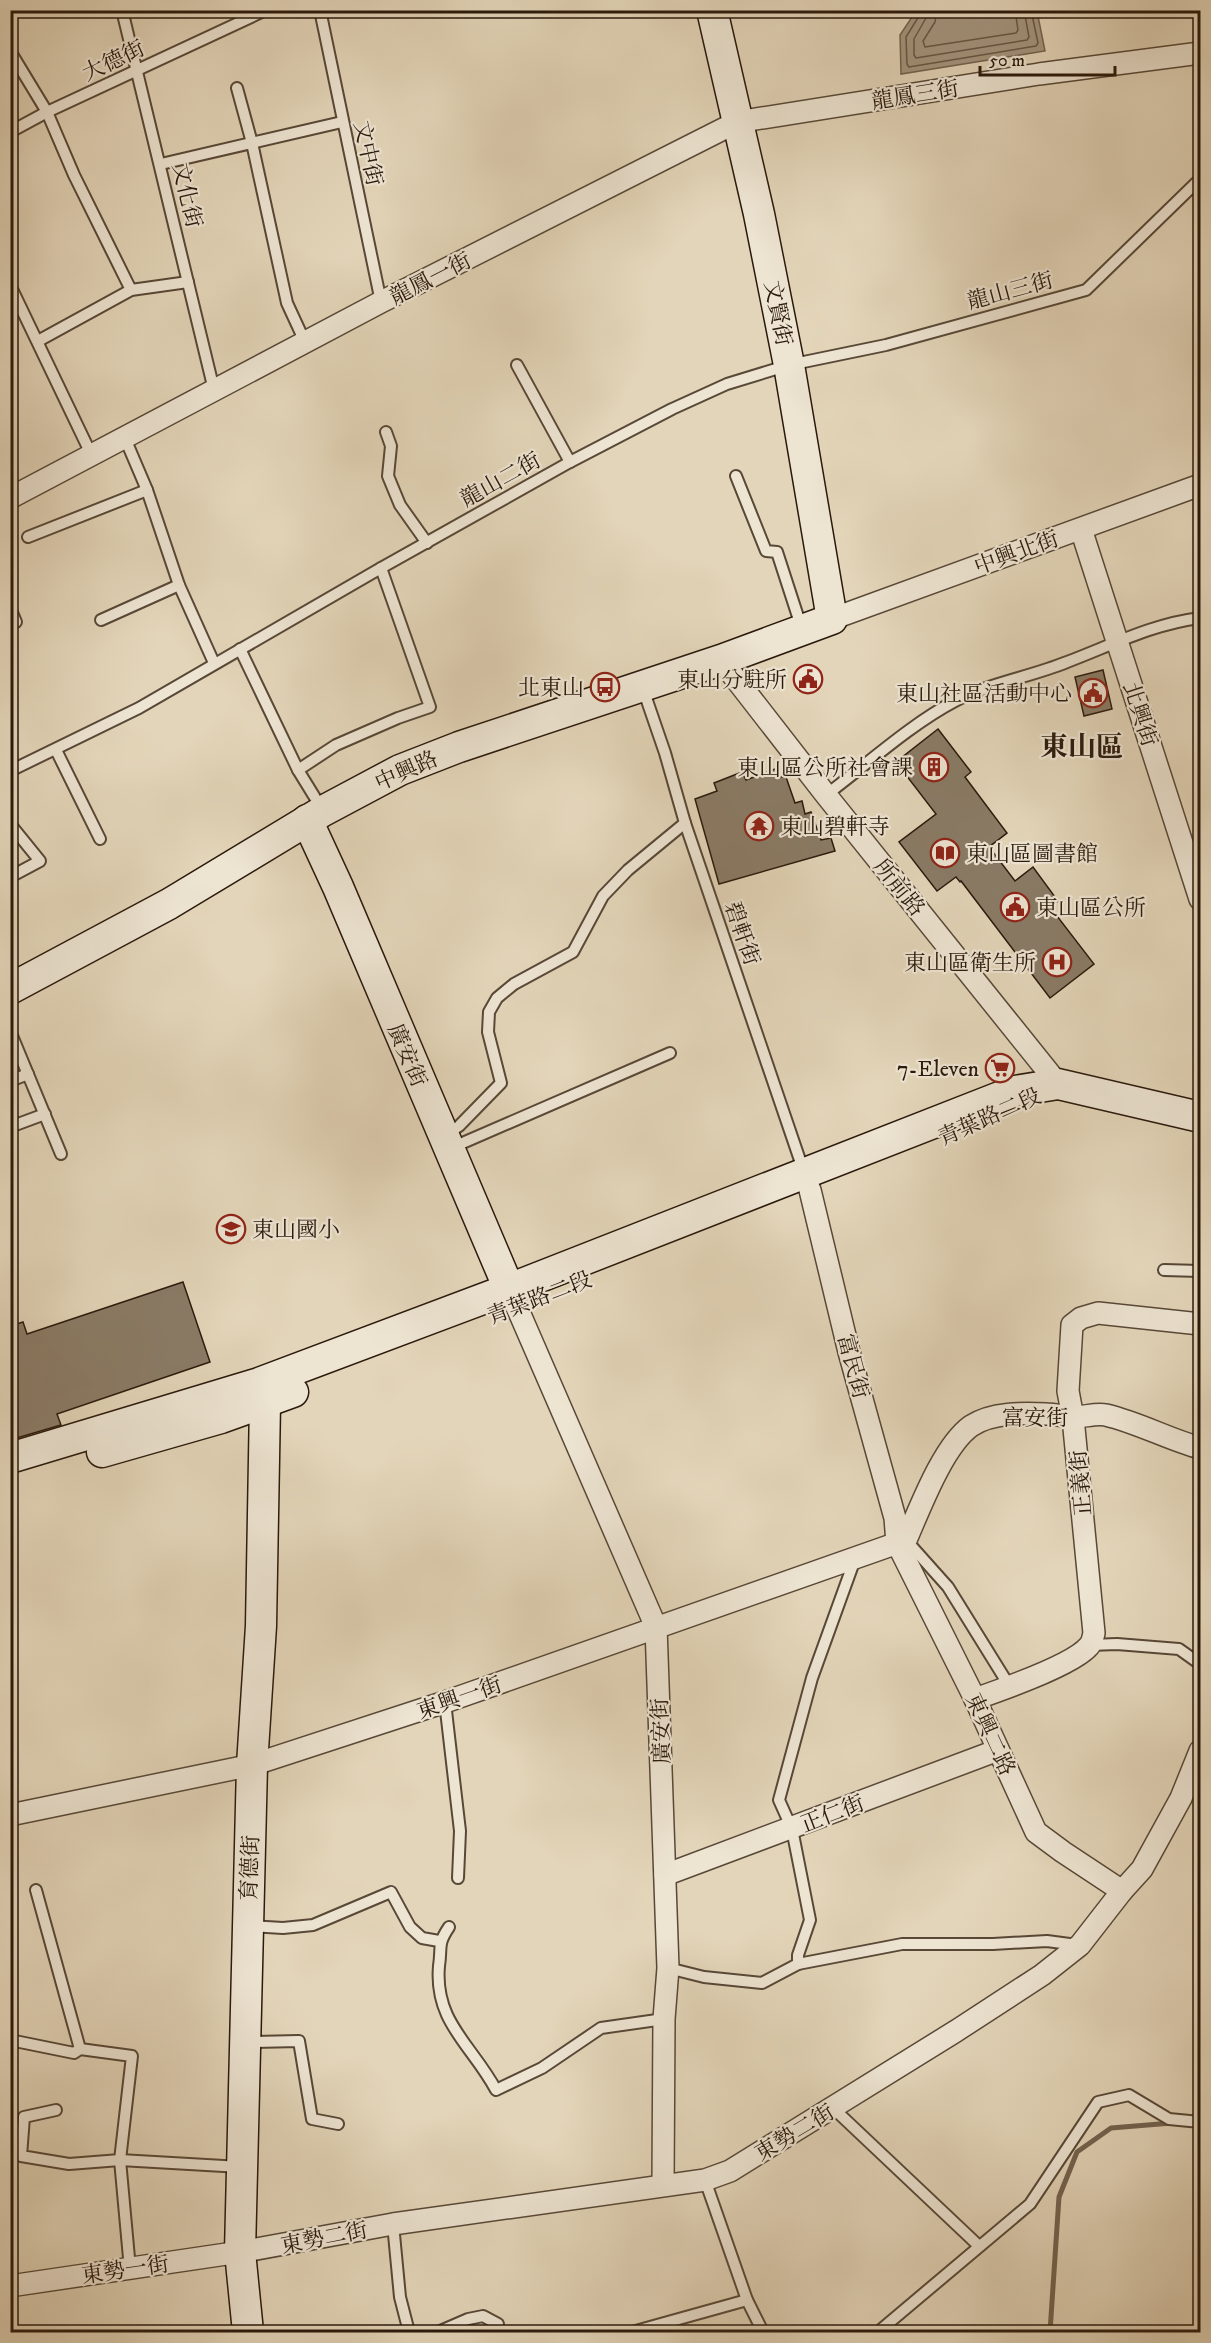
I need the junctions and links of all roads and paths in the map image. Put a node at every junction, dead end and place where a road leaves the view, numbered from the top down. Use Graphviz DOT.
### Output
graph roads {
  1 [pos="122,10"];
  2 [pos="266,10"];
  3 [pos="320,10"];
  4 [pos="712,10"];
  5 [pos="10,51"];
  6 [pos="1200,53"];
  7 [pos="137,70"];
  8 [pos="237,88"];
  9 [pos="47,112"];
  10 [pos="342,122"];
  11 [pos="737,122"];
  12 [pos="10,132"];
  13 [pos="252,143"];
  14 [pos="161,164"];
  15 [pos="1200,179"];
  16 [pos="188,282"];
  17 [pos="10,285"];
  18 [pos="131,290"];
  19 [pos="381,302"];
  20 [pos="38,341"];
  21 [pos="305,342"];
  22 [pos="517,365"];
  23 [pos="789,365"];
  24 [pos="214,390"];
  25 [pos="386,432"];
  26 [pos="124,436"];
  27 [pos="92,456"];
  28 [pos="570,462"];
  29 [pos="736,476"];
  30 [pos="1200,485"];
  31 [pos="147,490"];
  32 [pos="10,498"];
  33 [pos="1081,529"];
  34 [pos="28,537"];
  35 [pos="427,543"];
  36 [pos="381,568"];
  37 [pos="179,585"];
  38 [pos="10,608"];
  39 [pos="1200,618"];
  40 [pos="832,619"];
  41 [pos="101,620"];
  42 [pos="16,622"];
  43 [pos="802,630"];
  44 [pos="1117,640"];
  45 [pos="240,649"];
  46 [pos="722,660"];
  47 [pos="214,663"];
  48 [pos="642,688"];
  49 [pos="56,750"];
  50 [pos="298,770"];
  51 [pos="10,771"];
  52 [pos="826,795"];
  53 [pos="315,816"];
  54 [pos="685,823"];
  55 [pos="10,824"];
  56 [pos="100,839"];
  57 [pos="1195,862"];
  58 [pos="10,877"];
  59 [pos="1200,899"];
  60 [pos="10,989"];
  61 [pos="10,1030"];
  62 [pos="670,1053"];
  63 [pos="28,1074"];
  64 [pos="10,1081"];
  65 [pos="1058,1084"];
  66 [pos="45,1114"];
  67 [pos="1200,1117"];
  68 [pos="10,1127"];
  69 [pos="446,1143"];
  70 [pos="61,1154"];
  71 [pos="807,1181"];
  72 [pos="1164,1270"];
  73 [pos="1200,1271"];
  74 [pos="513,1297"];
  75 [pos="1200,1324"];
  76 [pos="262,1393"];
  77 [pos="1073,1418"];
  78 [pos="1200,1448"];
  79 [pos="10,1458"];
  80 [pos="10,1479"];
  81 [pos="901,1541"];
  82 [pos="855,1559"];
  83 [pos="656,1627"];
  84 [pos="1090,1645"];
  85 [pos="1200,1664"];
  86 [pos="1011,1687"];
  87 [pos="975,1700"];
  88 [pos="445,1702"];
  89 [pos="998,1750"];
  90 [pos="1200,1751"];
  91 [pos="252,1765"];
  92 [pos="10,1815"];
  93 [pos="792,1829"];
  94 [pos="665,1875"];
  95 [pos="458,1878"];
  96 [pos="36,1890"];
  97 [pos="1122,1891"];
  98 [pos="248,1926"];
  99 [pos="449,1927"];
  100 [pos="439,1941"];
  101 [pos="1080,1945"];
  102 [pos="798,1964"];
  103 [pos="668,1968"];
  104 [pos="664,2019"];
  105 [pos="10,2040"];
  106 [pos="244,2042"];
  107 [pos="80,2049"];
  108 [pos="833,2108"];
  109 [pos="56,2110"];
  110 [pos="1200,2122"];
  111 [pos="338,2124"];
  112 [pos="120,2160"];
  113 [pos="242,2167"];
  114 [pos="705,2180"];
  115 [pos="663,2185"];
  116 [pos="393,2224"];
  117 [pos="979,2246"];
  118 [pos="240,2252"];
  119 [pos="130,2269"];
  120 [pos="10,2286"];
  121 [pos="747,2300"];
  122 [pos="498,2324"];
  123 [pos="248,2332"];
  124 [pos="410,2332"];
  125 [pos="438,2332"];
  126 [pos="632,2332"];
  127 [pos="763,2332"];
  128 [pos="878,2332"];
  1 -- 7 [label="lane, 文化街"];
  2 -- 7 [label="lane, 大德街"];
  3 -- 10 [label="lane, 文中街"];
  4 -- 11 [label="street, 文賢街"];
  5 -- 9 [label="lane"];
  6 -- 11 [label="street, 龍鳳三街"];
  7 -- 9 [label="lane, 大德街"];
  7 -- 14 [label="lane, 文化街"];
  8 -- 13 [label="lane"];
  9 -- 12 [label="lane, 大德街"];
  9 -- 18 [label="lane"];
  10 -- 13 [label="lane"];
  10 -- 19 [label="lane, 文中街"];
  11 -- 19 [label="street, 龍鳳一街"];
  11 -- 23 [label="street, 文賢街"];
  13 -- 14 [label="lane"];
  13 -- 21 [label="lane"];
  14 -- 16 [label="lane, 文化街"];
  15 -- 23 [label="lane, 龍山三街"];
  16 -- 18 [label="lane"];
  16 -- 24 [label="lane, 文化街"];
  17 -- 20 [label="lane"];
  18 -- 20 [label="lane"];
  19 -- 21 [label="street, 龍鳳一街"];
  20 -- 27 [label="lane"];
  21 -- 24 [label="street, 龍鳳一街"];
  22 -- 28 [label="lane"];
  23 -- 28 [label="lane, 龍山二街"];
  23 -- 40 [label="street, 文賢街"];
  24 -- 26 [label="street, 龍鳳一街"];
  25 -- 35 [label="lane"];
  26 -- 27 [label="street, 龍鳳一街"];
  26 -- 31 [label="lane"];
  27 -- 32 [label="street, 龍鳳一街"];
  28 -- 35 [label="lane, 龍山二街"];
  29 -- 43 [label="lane"];
  30 -- 33 [label="street, 中興北街"];
  31 -- 34 [label="lane"];
  31 -- 37 [label="lane"];
  33 -- 40 [label="street, 中興北街"];
  33 -- 44 [label="street, 北興街"];
  35 -- 36 [label="lane, 龍山二街"];
  36 -- 45 [label="lane, 龍山二街"];
  36 -- 50 [label="lane"];
  37 -- 41 [label="lane"];
  37 -- 47 [label="lane"];
  38 -- 42 [label="lane"];
  39 -- 44 [label="lane"];
  40 -- 43 [label="street, 中興路"];
  43 -- 46 [label="street, 中興路"];
  44 -- 52 [label="lane"];
  44 -- 57 [label="street, 北興街"];
  45 -- 47 [label="lane, 龍山二街"];
  45 -- 50 [label="lane"];
  46 -- 48 [label="street, 中興路"];
  46 -- 52 [label="street, 所前路"];
  47 -- 49 [label="lane, 龍山二街"];
  48 -- 53 [label="street, 中興路"];
  48 -- 54 [label="lane, 碧軒街"];
  49 -- 51 [label="lane, 龍山二街"];
  49 -- 56 [label="lane"];
  50 -- 53 [label="lane"];
  52 -- 65 [label="street, 所前路"];
  53 -- 60 [label="street, 中興路"];
  53 -- 69 [label="street, 廣安街"];
  54 -- 69 [label="lane"];
  54 -- 71 [label="lane, 碧軒街"];
  55 -- 58 [label="lane"];
  57 -- 59 [label="street, 北興街"];
  61 -- 63 [label="lane"];
  62 -- 69 [label="lane"];
  63 -- 64 [label="lane"];
  63 -- 66 [label="lane"];
  65 -- 67 [label="street"];
  65 -- 71 [label="street, 青葉路二段"];
  66 -- 68 [label="lane"];
  66 -- 70 [label="lane"];
  69 -- 74 [label="street, 廣安街"];
  71 -- 74 [label="street, 青葉路二段"];
  71 -- 81 [label="street, 富民街"];
  72 -- 73 [label="lane"];
  74 -- 76 [label="street, 青葉路二段"];
  74 -- 83 [label="street, 廣安街"];
  75 -- 77 [label="street, 正義街"];
  76 -- 79 [label="street, 青葉路二段"];
  76 -- 80 [label="street, 青葉路二段"];
  76 -- 91 [label="street, 育德街"];
  77 -- 78 [label="street, 富安街"];
  77 -- 81 [label="street, 富安街"];
  77 -- 84 [label="street, 正義街"];
  81 -- 82 [label="street, 東興一街"];
  81 -- 86 [label="lane"];
  81 -- 87 [label="street, 東興二路"];
  82 -- 83 [label="street, 東興一街"];
  82 -- 93 [label="lane"];
  83 -- 88 [label="street, 東興一街"];
  83 -- 94 [label="street, 廣安街"];
  84 -- 85 [label="lane"];
  84 -- 86 [label="street"];
  86 -- 87 [label="street"];
  87 -- 89 [label="street, 東興二路"];
  88 -- 91 [label="street, 東興一街"];
  88 -- 95 [label="lane"];
  89 -- 93 [label="street, 正仁街"];
  89 -- 97 [label="street, 東興二路"];
  90 -- 97 [label="street, 東勢二街"];
  91 -- 92 [label="street, 東興一街"];
  91 -- 98 [label="street, 育德街"];
  93 -- 94 [label="street, 正仁街"];
  93 -- 102 [label="lane"];
  94 -- 103 [label="street, 廣安街"];
  96 -- 107 [label="lane"];
  97 -- 101 [label="street, 東勢二街"];
  98 -- 100 [label="lane"];
  98 -- 106 [label="street, 育德街"];
  99 -- 100 [label="lane"];
  100 -- 104 [label="lane"];
  101 -- 102 [label="lane"];
  101 -- 108 [label="street, 東勢二街"];
  102 -- 103 [label="lane"];
  103 -- 104 [label="street, 廣安街"];
  104 -- 115 [label="street, 廣安街"];
  105 -- 107 [label="lane"];
  106 -- 111 [label="lane"];
  106 -- 113 [label="street, 育德街"];
  107 -- 112 [label="lane"];
  108 -- 114 [label="street, 東勢二街"];
  108 -- 117 [label="lane"];
  109 -- 112 [label="lane"];
  110 -- 117 [label="lane"];
  112 -- 113 [label="lane"];
  112 -- 119 [label="lane"];
  113 -- 118 [label="street, 育德街"];
  114 -- 115 [label="street, 東勢二街"];
  114 -- 121 [label="lane"];
  115 -- 116 [label="street, 東勢二街"];
  116 -- 118 [label="street, 東勢二街"];
  116 -- 124 [label="lane"];
  117 -- 128 [label="lane"];
  118 -- 119 [label="street, 東勢一街"];
  118 -- 123 [label="street, 育德街"];
  119 -- 120 [label="street, 東勢一街"];
  121 -- 126 [label="lane"];
  121 -- 127 [label="lane"];
  122 -- 125 [label="lane"];
}
